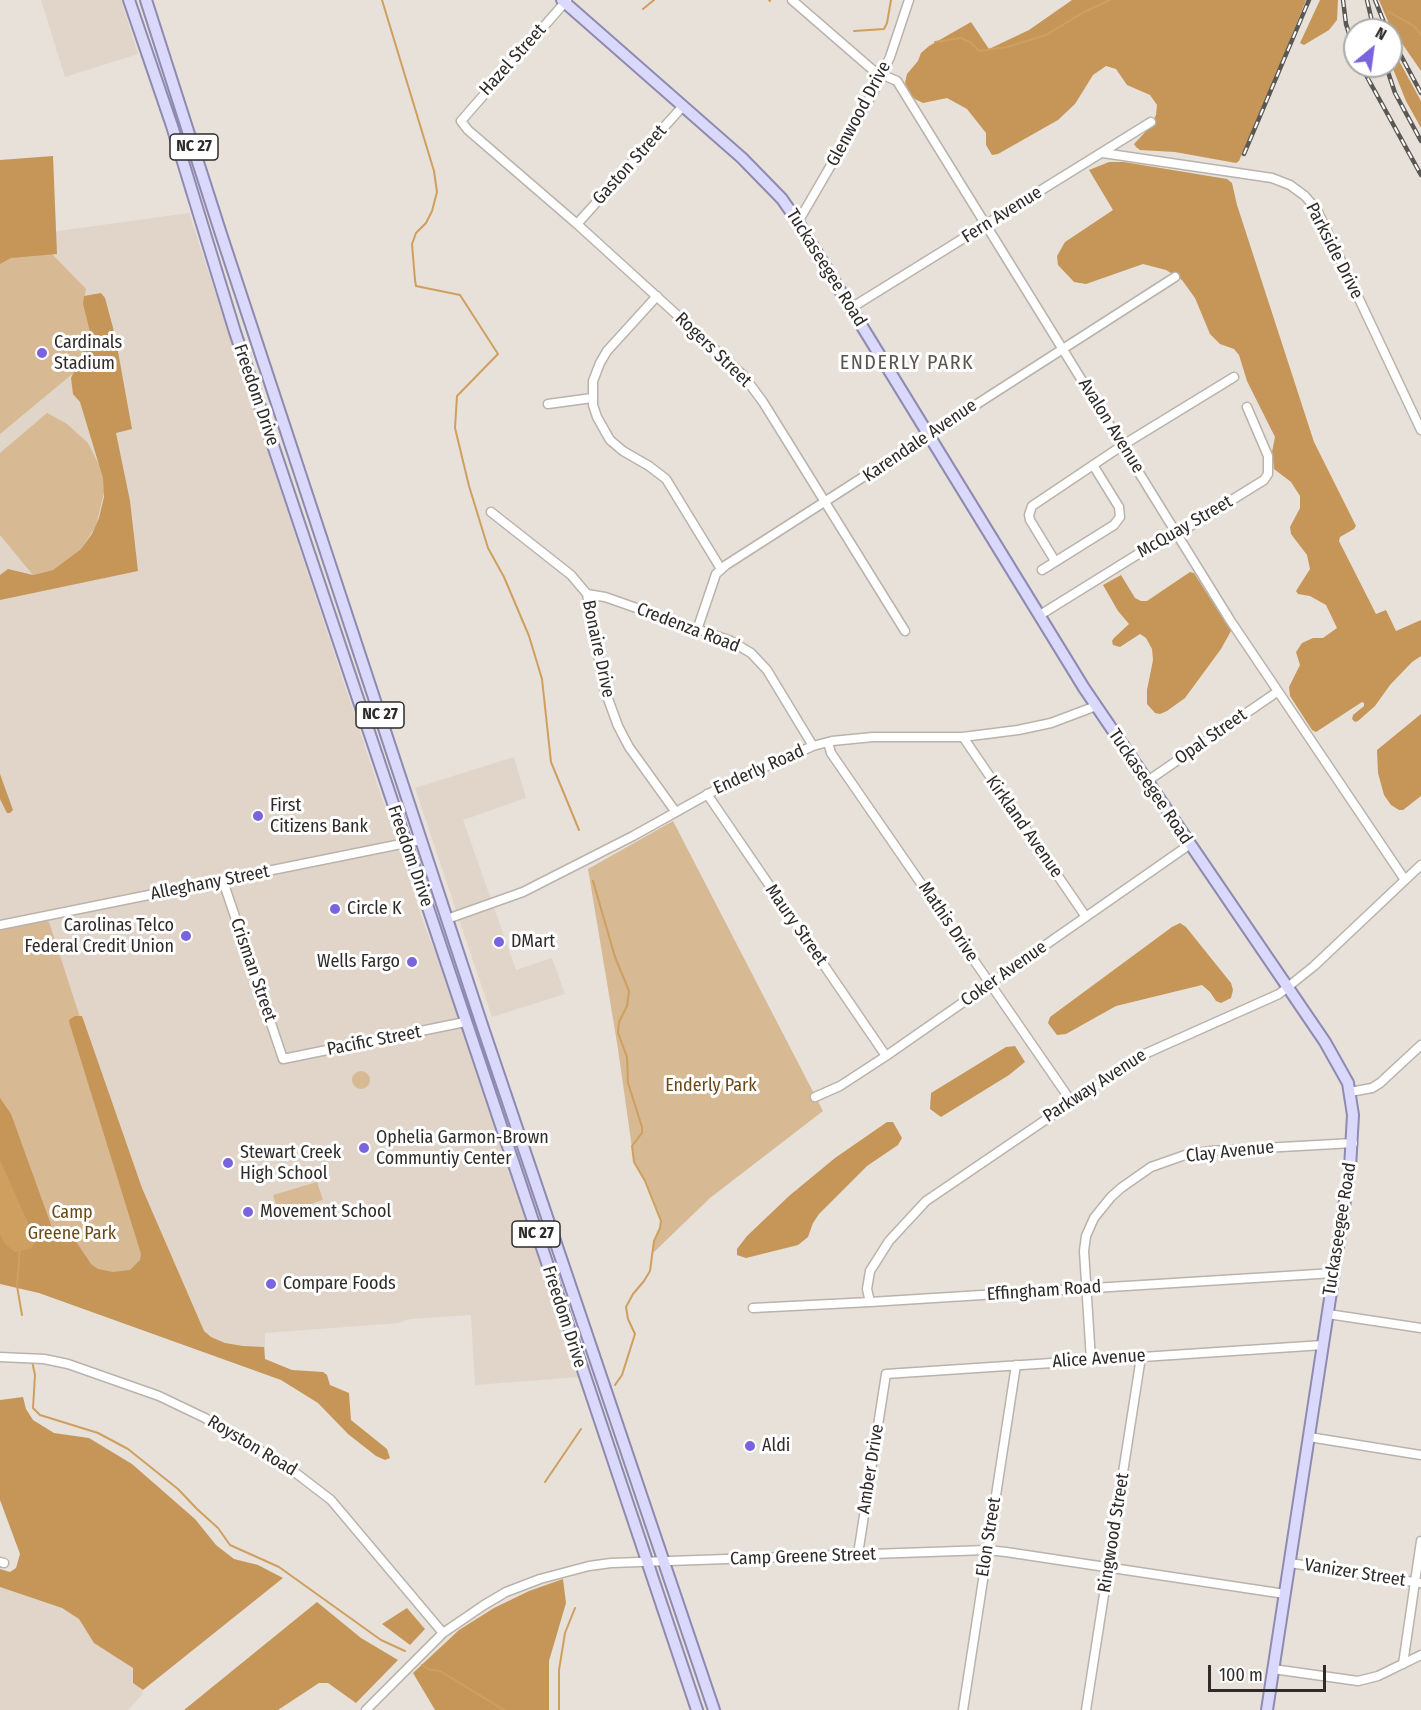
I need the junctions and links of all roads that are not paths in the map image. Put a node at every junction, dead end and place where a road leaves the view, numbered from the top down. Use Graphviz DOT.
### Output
graph roads {
  1 [pos="129,0"];
  2 [pos="146,0"];
  3 [pos="792,0"];
  4 [pos="909,0"];
  5 [pos="564,1"];
  6 [pos="882,75"];
  7 [pos="683,106"];
  8 [pos="461,121"];
  9 [pos="1151,122"];
  10 [pos="1103,153"];
  11 [pos="798,222"];
  12 [pos="577,224"];
  13 [pos="987,225"];
  14 [pos="222,237"];
  15 [pos="207,241"];
  16 [pos="1175,277"];
  17 [pos="657,296"];
  18 [pos="851,308"];
  19 [pos="1063,348"];
  20 [pos="1234,378"];
  21 [pos="592,398"];
  22 [pos="548,404"];
  23 [pos="1247,407"];
  24 [pos="1421,430"];
  25 [pos="929,434"];
  26 [pos="1123,445"];
  27 [pos="1093,465"];
  28 [pos="826,502"];
  29 [pos="491,512"];
  30 [pos="1177,532"];
  31 [pos="323,542"];
  32 [pos="308,546"];
  33 [pos="1055,561"];
  34 [pos="721,569"];
  35 [pos="1042,570"];
  36 [pos="587,594"];
  37 [pos="1040,615"];
  38 [pos="697,630"];
  39 [pos="905,631"];
  40 [pos="1277,692"];
  41 [pos="1096,706"];
  42 [pos="963,737"];
  43 [pos="828,742"];
  44 [pos="813,746"];
  45 [pos="1146,782"];
  46 [pos="707,794"];
  47 [pos="675,811"];
  48 [pos="421,840"];
  49 [pos="405,844"];
  50 [pos="1190,845"];
  51 [pos="1421,865"];
  52 [pos="223,880"];
  53 [pos="1405,880"];
  54 [pos="1086,917"];
  55 [pos="447,919"];
  56 [pos="0,925"];
  57 [pos="990,984"];
  58 [pos="1288,988"];
  59 [pos="465,1022"];
  60 [pos="1421,1045"];
  61 [pos="886,1056"];
  62 [pos="283,1059"];
  63 [pos="1350,1092"];
  64 [pos="507,1096"];
  65 [pos="815,1097"];
  66 [pos="1071,1101"];
  67 [pos="1353,1143"];
  68 [pos="540,1244"];
  69 [pos="1334,1273"];
  70 [pos="1086,1288"];
  71 [pos="573,1294"];
  72 [pos="870,1302"];
  73 [pos="753,1308"];
  74 [pos="1328,1314"];
  75 [pos="1421,1328"];
  76 [pos="1323,1345"];
  77 [pos="0,1357"];
  78 [pos="1141,1357"];
  79 [pos="1091,1360"];
  80 [pos="1016,1365"];
  81 [pos="884,1383"];
  82 [pos="1309,1437"];
  83 [pos="1421,1455"];
  84 [pos="1421,1541"];
  85 [pos="987,1550"];
  86 [pos="858,1554"];
  87 [pos="663,1562"];
  88 [pos="646,1563"];
  89 [pos="1290,1563"];
  90 [pos="1109,1567"];
  91 [pos="1418,1583"];
  92 [pos="1285,1594"];
  93 [pos="443,1633"];
  94 [pos="1421,1655"];
  95 [pos="1403,1664"];
  96 [pos="1273,1669"];
  97 [pos="366,1710"];
  98 [pos="697,1710"];
  99 [pos="714,1710"];
  100 [pos="963,1710"];
  101 [pos="1086,1710"];
  102 [pos="1267,1710"];
  1 -- 15 [label="main road, Freedom Drive / NC 27"];
  2 -- 14 [label="main road, Freedom Drive / NC 27"];
  3 -- 6 [label="street, Avalon Avenue"];
  4 -- 6 [label="street, Glenwood Drive"];
  5 -- 7 [label="main road, Tuckaseegee Road"];
  5 -- 8 [label="street, Hazel Street"];
  6 -- 11 [label="street, Glenwood Drive"];
  6 -- 13 [label="street, Avalon Avenue"];
  7 -- 11 [label="main road, Tuckaseegee Road"];
  7 -- 12 [label="street, Gaston Street"];
  8 -- 12 [label="street, Rogers Street"];
  9 -- 10 [label="street, Fern Avenue"];
  10 -- 13 [label="street, Fern Avenue"];
  10 -- 24 [label="street, Parkside Drive"];
  11 -- 18 [label="main road, Tuckaseegee Road"];
  12 -- 17 [label="street, Rogers Street"];
  13 -- 18 [label="street, Fern Avenue"];
  13 -- 19 [label="street, Avalon Avenue"];
  14 -- 15 [label="main road"];
  14 -- 31 [label="main road, Freedom Drive / NC 27"];
  15 -- 32 [label="main road, Freedom Drive / NC 27"];
  16 -- 19 [label="street, Karendale Avenue"];
  17 -- 21 [label="street"];
  17 -- 28 [label="street, Rogers Street"];
  18 -- 25 [label="main road, Tuckaseegee Road"];
  19 -- 25 [label="street, Karendale Avenue"];
  19 -- 26 [label="street, Avalon Avenue"];
  20 -- 26 [label="street"];
  21 -- 22 [label="street"];
  21 -- 34 [label="street"];
  23 -- 30 [label="street, McQuay Street"];
  25 -- 28 [label="street, Karendale Avenue"];
  25 -- 37 [label="main road, Tuckaseegee Road"];
  26 -- 27 [label="street"];
  26 -- 30 [label="street, Avalon Avenue"];
  27 -- 33 [label="street"];
  27 -- 33 [label="street"];
  28 -- 34 [label="street, Karendale Avenue"];
  28 -- 39 [label="street, Rogers Street"];
  29 -- 36 [label="street, Bonaire Drive"];
  30 -- 37 [label="street, McQuay Street"];
  30 -- 40 [label="street, Avalon Avenue"];
  31 -- 32 [label="main road"];
  31 -- 48 [label="main road, Freedom Drive / NC 27"];
  32 -- 49 [label="main road, Freedom Drive / NC 27"];
  33 -- 35 [label="street"];
  34 -- 38 [label="street"];
  36 -- 38 [label="street, Credenza Road"];
  36 -- 47 [label="street, Bonaire Drive"];
  37 -- 41 [label="main road, Tuckaseegee Road"];
  38 -- 44 [label="street, Credenza Road"];
  40 -- 45 [label="street, Opal Street"];
  40 -- 53 [label="street, Avalon Avenue"];
  41 -- 42 [label="street, Enderly Road"];
  41 -- 45 [label="main road, Tuckaseegee Road"];
  42 -- 43 [label="street, Enderly Road"];
  42 -- 54 [label="street, Kirkland Avenue"];
  43 -- 44 [label="street, Enderly Road"];
  43 -- 57 [label="street, Mathis Drive"];
  44 -- 46 [label="street, Enderly Road"];
  45 -- 50 [label="main road, Tuckaseegee Road"];
  46 -- 47 [label="street, Enderly Road"];
  46 -- 61 [label="street, Maury Street"];
  47 -- 55 [label="street, Enderly Road"];
  48 -- 49 [label="street, Alleghany Street"];
  48 -- 55 [label="main road, Freedom Drive / NC 27"];
  49 -- 52 [label="street, Alleghany Street"];
  49 -- 59 [label="main road, Freedom Drive / NC 27"];
  50 -- 54 [label="street, Coker Avenue"];
  50 -- 58 [label="main road, Tuckaseegee Road"];
  51 -- 53 [label="street, Parkway Avenue"];
  52 -- 56 [label="street, Alleghany Street"];
  52 -- 62 [label="street, Crisman Street"];
  53 -- 58 [label="street, Parkway Avenue"];
  54 -- 57 [label="street, Coker Avenue"];
  55 -- 64 [label="main road, Freedom Drive / NC 27"];
  57 -- 61 [label="street, Coker Avenue"];
  57 -- 66 [label="street, Mathis Drive"];
  58 -- 63 [label="main road, Tuckaseegee Road"];
  58 -- 66 [label="street, Parkway Avenue"];
  59 -- 62 [label="street, Pacific Street"];
  59 -- 64 [label="main road"];
  59 -- 68 [label="main road, Freedom Drive / NC 27"];
  60 -- 63 [label="street"];
  61 -- 65 [label="street, Coker Avenue"];
  63 -- 67 [label="main road, Tuckaseegee Road"];
  64 -- 71 [label="main road, Freedom Drive / NC 27"];
  66 -- 72 [label="street, Parkway Avenue"];
  67 -- 69 [label="main road, Tuckaseegee Road"];
  67 -- 70 [label="street, Clay Avenue"];
  68 -- 71 [label="main road"];
  68 -- 88 [label="main road, Freedom Drive / NC 27"];
  69 -- 70 [label="street, Effingham Road"];
  69 -- 74 [label="main road, Tuckaseegee Road"];
  70 -- 72 [label="street, Effingham Road"];
  70 -- 79 [label="street, Clay Avenue"];
  71 -- 87 [label="main road, Freedom Drive / NC 27"];
  72 -- 73 [label="street, Effingham Road"];
  74 -- 75 [label="street"];
  74 -- 76 [label="main road, Tuckaseegee Road"];
  76 -- 78 [label="street, Alice Avenue"];
  76 -- 82 [label="main road, Tuckaseegee Road"];
  77 -- 93 [label="street, Royston Road"];
  78 -- 79 [label="street, Alice Avenue"];
  78 -- 90 [label="street, Ringwood Street"];
  79 -- 80 [label="street, Alice Avenue"];
  80 -- 81 [label="street, Alice Avenue"];
  80 -- 85 [label="street, Elon Street"];
  81 -- 86 [label="street, Amber Drive"];
  82 -- 83 [label="street"];
  82 -- 89 [label="main road, Tuckaseegee Road"];
  84 -- 91 [label="street"];
  85 -- 86 [label="street, Camp Greene Street"];
  85 -- 90 [label="street, Camp Greene Street"];
  85 -- 100 [label="street, Elon Street"];
  86 -- 87 [label="street, Camp Greene Street"];
  87 -- 88 [label="street, Camp Greene Street"];
  87 -- 99 [label="main road, Freedom Drive / NC 27"];
  88 -- 93 [label="street, Camp Greene Street"];
  88 -- 98 [label="main road, Freedom Drive / NC 27"];
  89 -- 91 [label="street, Vanizer Street"];
  89 -- 92 [label="main road, Tuckaseegee Road"];
  90 -- 92 [label="street, Camp Greene Street"];
  90 -- 101 [label="street, Ringwood Street"];
  91 -- 95 [label="street"];
  92 -- 96 [label="main road, Tuckaseegee Road"];
  93 -- 97 [label="street, Camp Greene Street"];
  94 -- 95 [label="street"];
  95 -- 96 [label="street"];
  96 -- 102 [label="main road, Tuckaseegee Road"];
}
